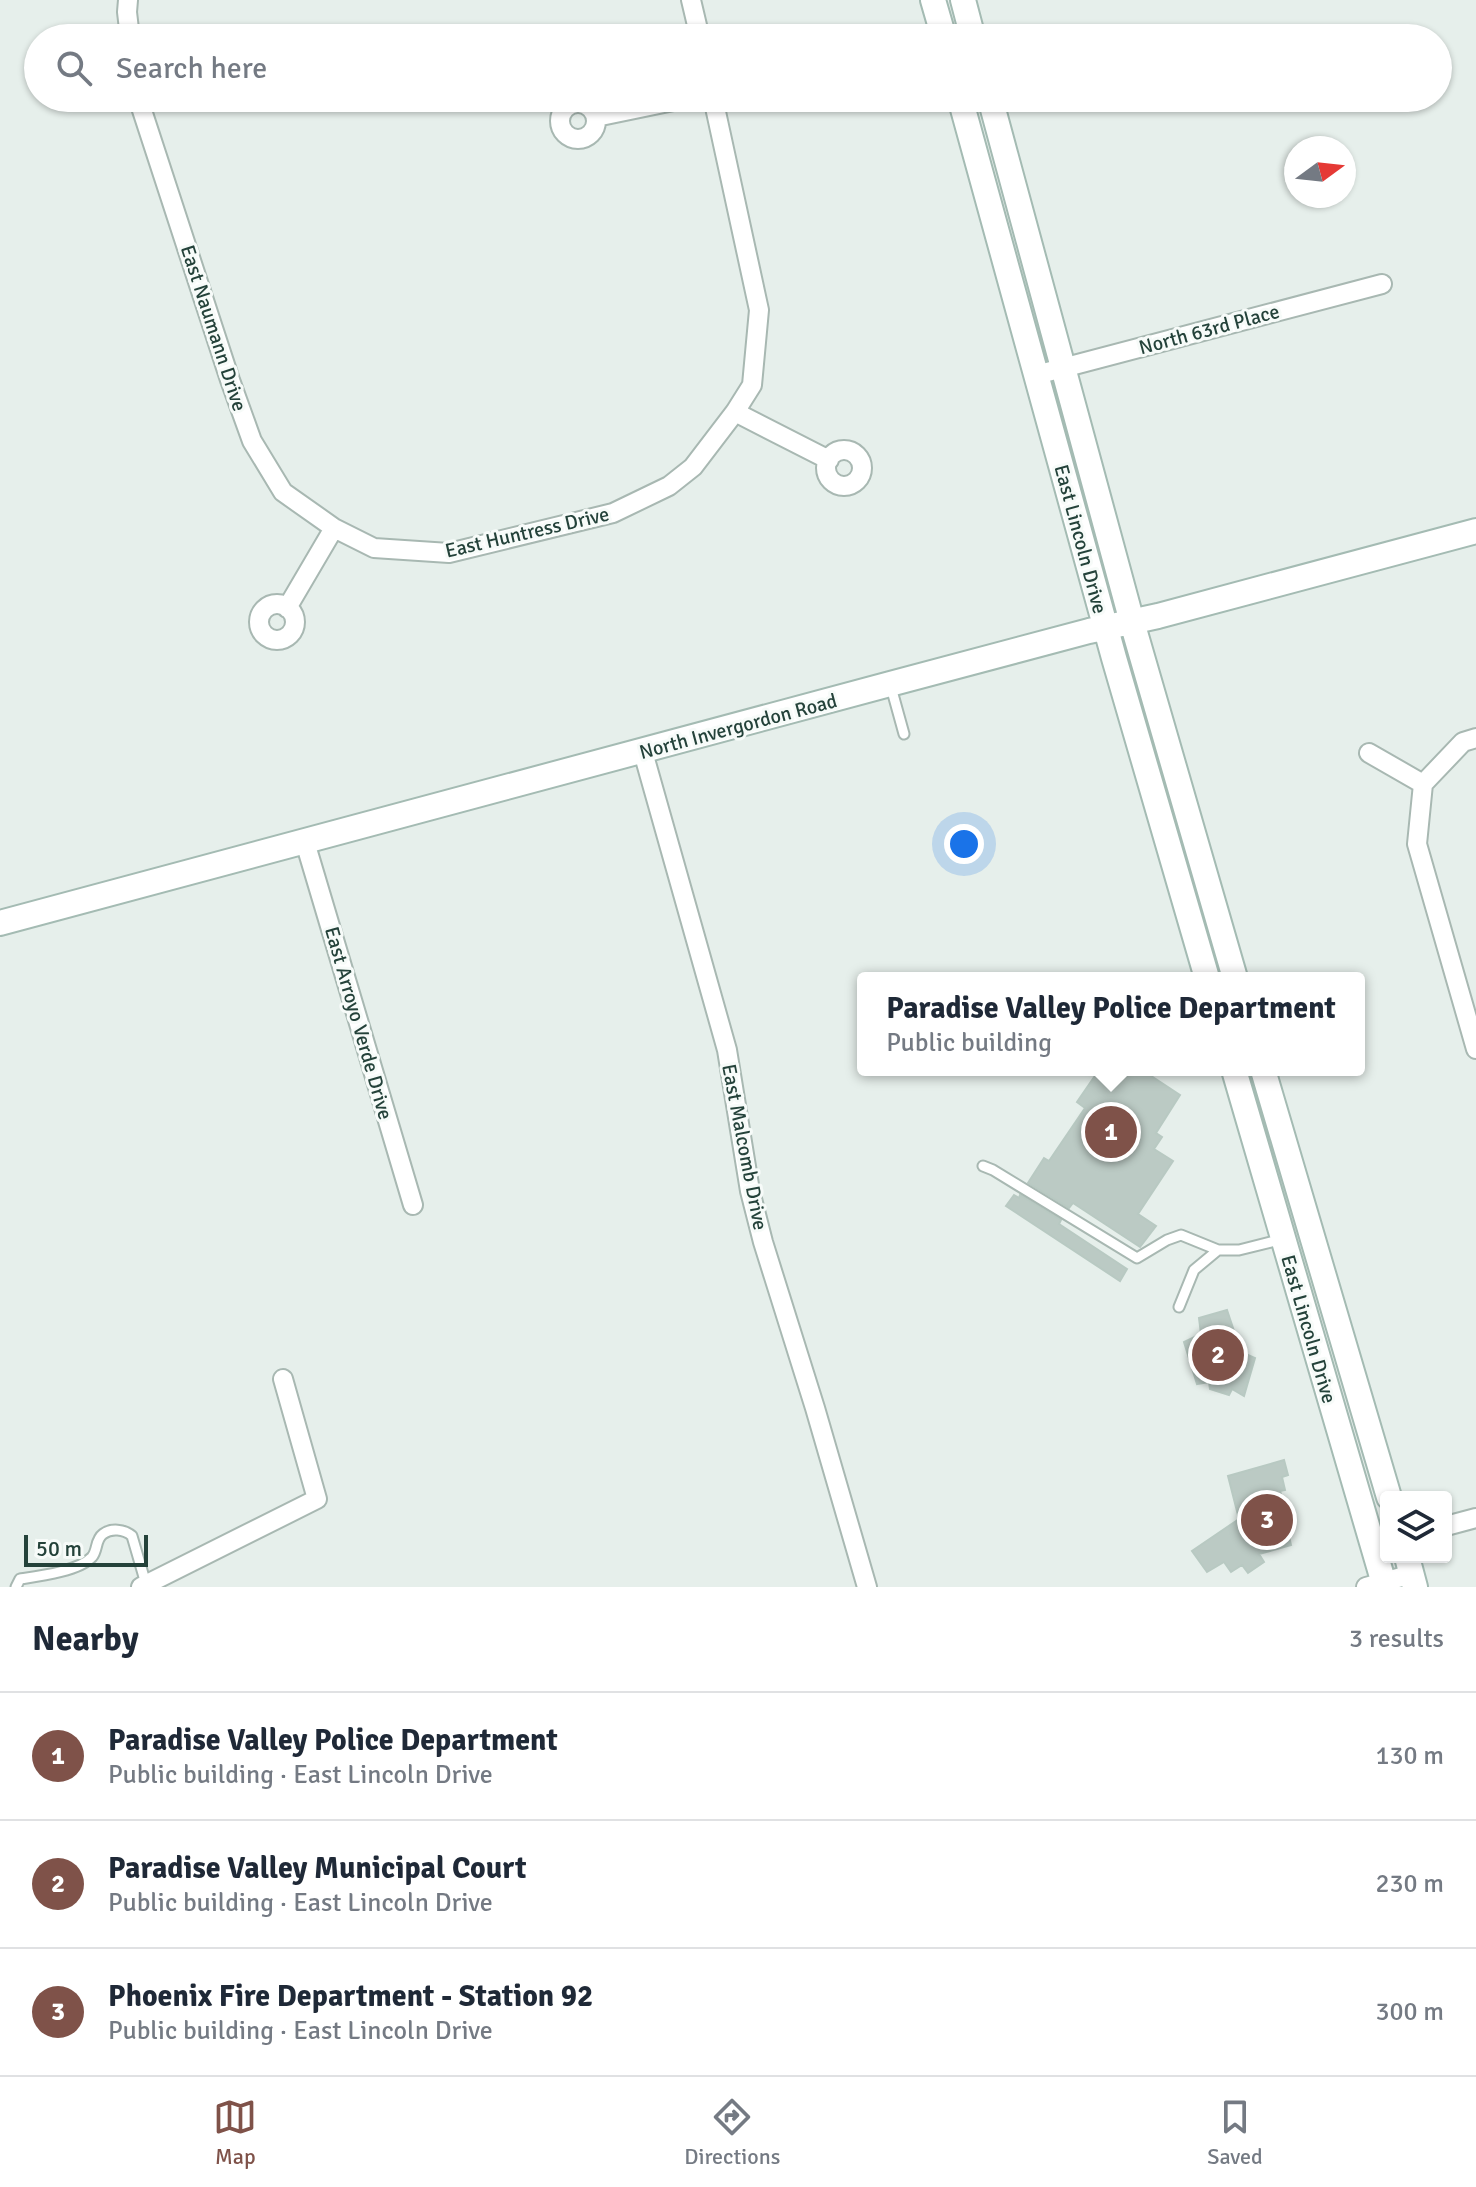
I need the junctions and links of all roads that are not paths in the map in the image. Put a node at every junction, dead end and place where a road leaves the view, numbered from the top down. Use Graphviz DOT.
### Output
graph roads {
  1 [pos="128,0"];
  2 [pos="691,0"];
  3 [pos="933,0"];
  4 [pos="963,0"];
  5 [pos="128,24"];
  6 [pos="697,24"];
  7 [pos="940,24"];
  8 [pos="969,24"];
  9 [pos="143,112"];
  10 [pos="620,112"];
  11 [pos="716,112"];
  12 [pos="964,112"];
  13 [pos="994,112"];
  14 [pos="596,117"];
  15 [pos="1382,284"];
  16 [pos="1063,368"];
  17 [pos="1036,375"];
  18 [pos="735,412"];
  19 [pos="829,460"];
  20 [pos="334,528"];
  21 [pos="1476,531"];
  22 [pos="287,608"];
  23 [pos="1132,622"];
  24 [pos="1106,628"];
  25 [pos="890,684"];
  26 [pos="904,734"];
  27 [pos="1476,738"];
  28 [pos="643,752"];
  29 [pos="1369,753"];
  30 [pos="1423,784"];
  31 [pos="305,842"];
  32 [pos="1212,899"];
  33 [pos="1186,907"];
  34 [pos="0,923"];
  35 [pos="1205,972"];
  36 [pos="1233,972"];
  37 [pos="1476,1048"];
  38 [pos="1236,1076"];
  39 [pos="1265,1076"];
  40 [pos="983,1166"];
  41 [pos="413,1205"];
  42 [pos="1310,1230"];
  43 [pos="1283,1239"];
  44 [pos="1218,1250"];
  45 [pos="1179,1307"];
  46 [pos="283,1379"];
  47 [pos="1357,1387"];
  48 [pos="1329,1395"];
  49 [pos="1387,1491"];
  50 [pos="1476,1518"];
  51 [pos="1452,1524"];
  52 [pos="1379,1544"];
  53 [pos="1411,1573"];
  54 [pos="149,1585"];
  55 [pos="1378,1585"];
  56 [pos="16,1587"];
  57 [pos="867,1587"];
  1 -- 5 [label="street"];
  2 -- 6 [label="street"];
  3 -- 7 [label="main road"];
  4 -- 8 [label="main road"];
  9 -- 20 [label="street, East Naumann Drive"];
  10 -- 14 [label="street"];
  11 -- 18 [label="street, East Huntress Drive"];
  12 -- 17 [label="main road, East Lincoln Drive"];
  13 -- 16 [label="main road, East Lincoln Drive"];
  15 -- 16 [label="street, North 63rd Place"];
  16 -- 17 [label="street, North 63rd Place"];
  16 -- 23 [label="main road, East Lincoln Drive"];
  17 -- 24 [label="main road, East Lincoln Drive"];
  18 -- 19 [label="street"];
  18 -- 20 [label="street, East Huntress Drive"];
  20 -- 22 [label="street"];
  21 -- 23 [label="main road, North Invergordon Road"];
  23 -- 24 [label="main road, North Invergordon Road"];
  23 -- 32 [label="main road, East Lincoln Drive"];
  24 -- 25 [label="main road, North Invergordon Road"];
  24 -- 33 [label="main road, East Lincoln Drive"];
  25 -- 26 [label="lane"];
  25 -- 28 [label="main road, North Invergordon Road"];
  27 -- 30 [label="street"];
  28 -- 31 [label="main road, North Invergordon Road"];
  28 -- 57 [label="street, East Malcomb Drive"];
  29 -- 30 [label="street"];
  30 -- 37 [label="street"];
  31 -- 34 [label="main road, North Invergordon Road"];
  31 -- 41 [label="street, East Arroyo Verde Drive"];
  32 -- 33 [label="main road"];
  32 -- 36 [label="main road, East Lincoln Drive"];
  33 -- 35 [label="main road, East Lincoln Drive"];
  38 -- 43 [label="main road, East Lincoln Drive"];
  39 -- 42 [label="main road, East Lincoln Drive"];
  40 -- 44 [label="lane"];
  42 -- 43 [label="main road"];
  42 -- 47 [label="main road, East Lincoln Drive"];
  43 -- 44 [label="lane"];
  43 -- 48 [label="main road, East Lincoln Drive"];
  44 -- 45 [label="lane"];
  46 -- 54 [label="street"];
  47 -- 48 [label="main road"];
  47 -- 49 [label="main road, East Lincoln Drive"];
  48 -- 52 [label="main road, East Lincoln Drive"];
  50 -- 51 [label="street"];
  52 -- 55 [label="main road, East Lincoln Drive"];
  53 -- 55 [label="street"];
  54 -- 56 [label="lane"];
}
